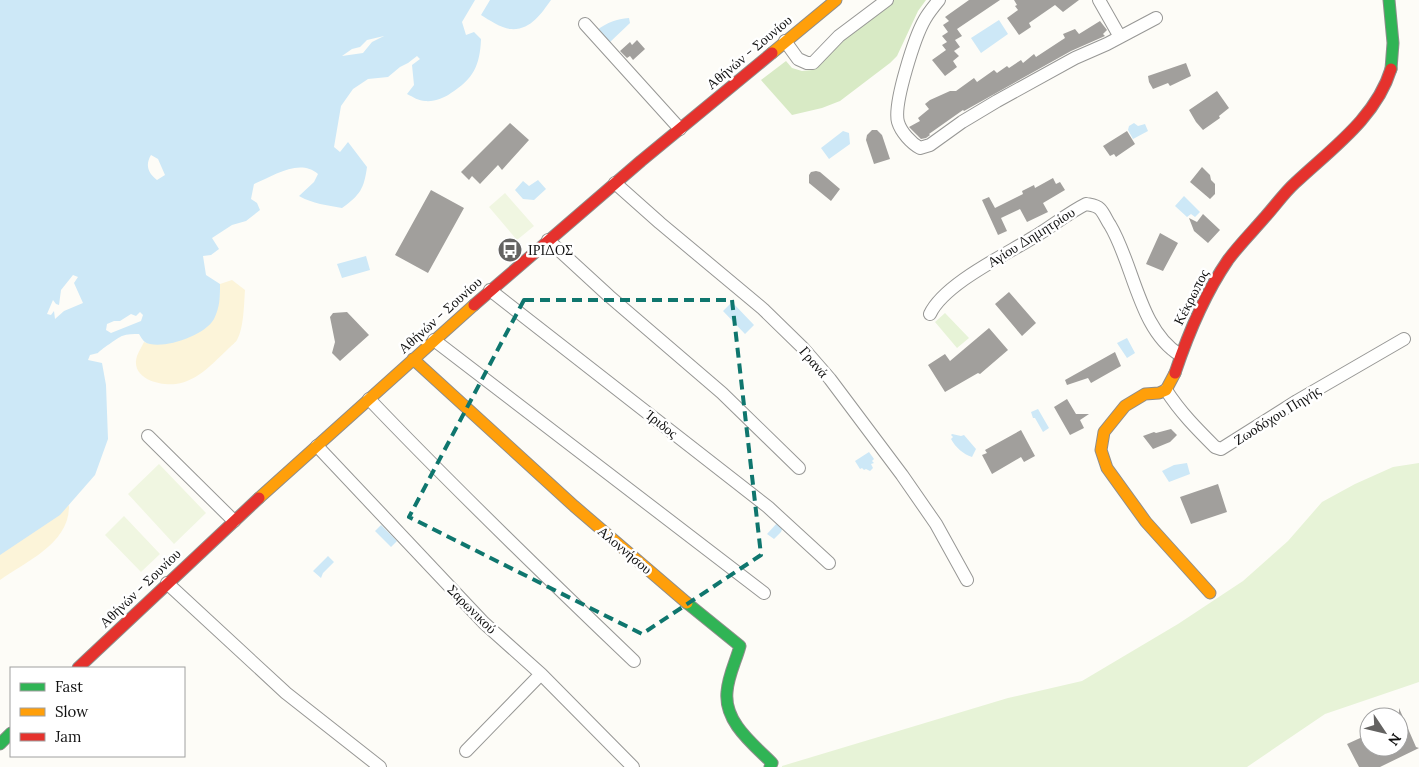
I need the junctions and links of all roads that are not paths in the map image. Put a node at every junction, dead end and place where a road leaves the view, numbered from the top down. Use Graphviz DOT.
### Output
graph roads {
  1 [pos="836,0"];
  2 [pos="887,0"];
  3 [pos="938,0"];
  4 [pos="1100,0"];
  5 [pos="1389,0"];
  6 [pos="1156,18"];
  7 [pos="585,24"];
  8 [pos="1120,37"];
  9 [pos="784,41"];
  10 [pos="680,129"];
  11 [pos="615,183"];
  12 [pos="548,240"];
  13 [pos="490,290"];
  14 [pos="930,314"];
  15 [pos="1404,339"];
  16 [pos="434,340"];
  17 [pos="1180,355"];
  18 [pos="413,359"];
  19 [pos="1166,390"];
  20 [pos="369,399"];
  21 [pos="148,436"];
  22 [pos="317,446"];
  23 [pos="799,468"];
  24 [pos="234,522"];
  25 [pos="830,563"];
  26 [pos="967,580"];
  27 [pos="167,583"];
  28 [pos="764,593"];
  29 [pos="1210,594"];
  30 [pos="634,661"];
  31 [pos="79,667"];
  32 [pos="541,674"];
  33 [pos="10,734"];
  34 [pos="0,744"];
  35 [pos="466,751"];
  36 [pos="771,765"];
  37 [pos="380,767"];
  38 [pos="633,767"];
  1 -- 9 [label="street, Αθήνών - Σουνίου"];
  2 -- 9 [label="street"];
  3 -- 8 [label="street"];
  4 -- 8 [label="street"];
  5 -- 17 [label="street, Κέκρωπος"];
  6 -- 8 [label="street"];
  7 -- 10 [label="street"];
  9 -- 10 [label="street, Αθήνών - Σουνίου"];
  10 -- 11 [label="street, Αθήνών - Σουνίου"];
  11 -- 12 [label="street, Αθήνών - Σουνίου"];
  11 -- 26 [label="street, Γρανά"];
  12 -- 13 [label="street, Αθήνών - Σουνίου"];
  12 -- 23 [label="street"];
  13 -- 16 [label="street, Αθήνών - Σουνίου"];
  13 -- 25 [label="street, Ίριδος"];
  14 -- 17 [label="street, Αγίου Δημητρίου"];
  15 -- 19 [label="street, Ζωοδόχου Πηγής"];
  16 -- 18 [label="street, Αθήνών - Σουνίου"];
  16 -- 28 [label="street"];
  17 -- 19 [label="street, Κέκρωπος"];
  18 -- 20 [label="street, Αθήνών - Σουνίου"];
  18 -- 36 [label="street, Αλοννήσου"];
  19 -- 29 [label="street"];
  20 -- 22 [label="street, Αθήνών - Σουνίου"];
  20 -- 30 [label="street"];
  21 -- 24 [label="street"];
  22 -- 24 [label="street, Αθήνών - Σουνίου"];
  22 -- 32 [label="street, Σαρωνικού"];
  24 -- 27 [label="street, Αθήνών - Σουνίου"];
  27 -- 31 [label="street, Αθήνών - Σουνίου"];
  27 -- 37 [label="street"];
  32 -- 35 [label="street"];
  32 -- 38 [label="street, Σαρωνικού"];
  33 -- 34 [label="street"];
}
